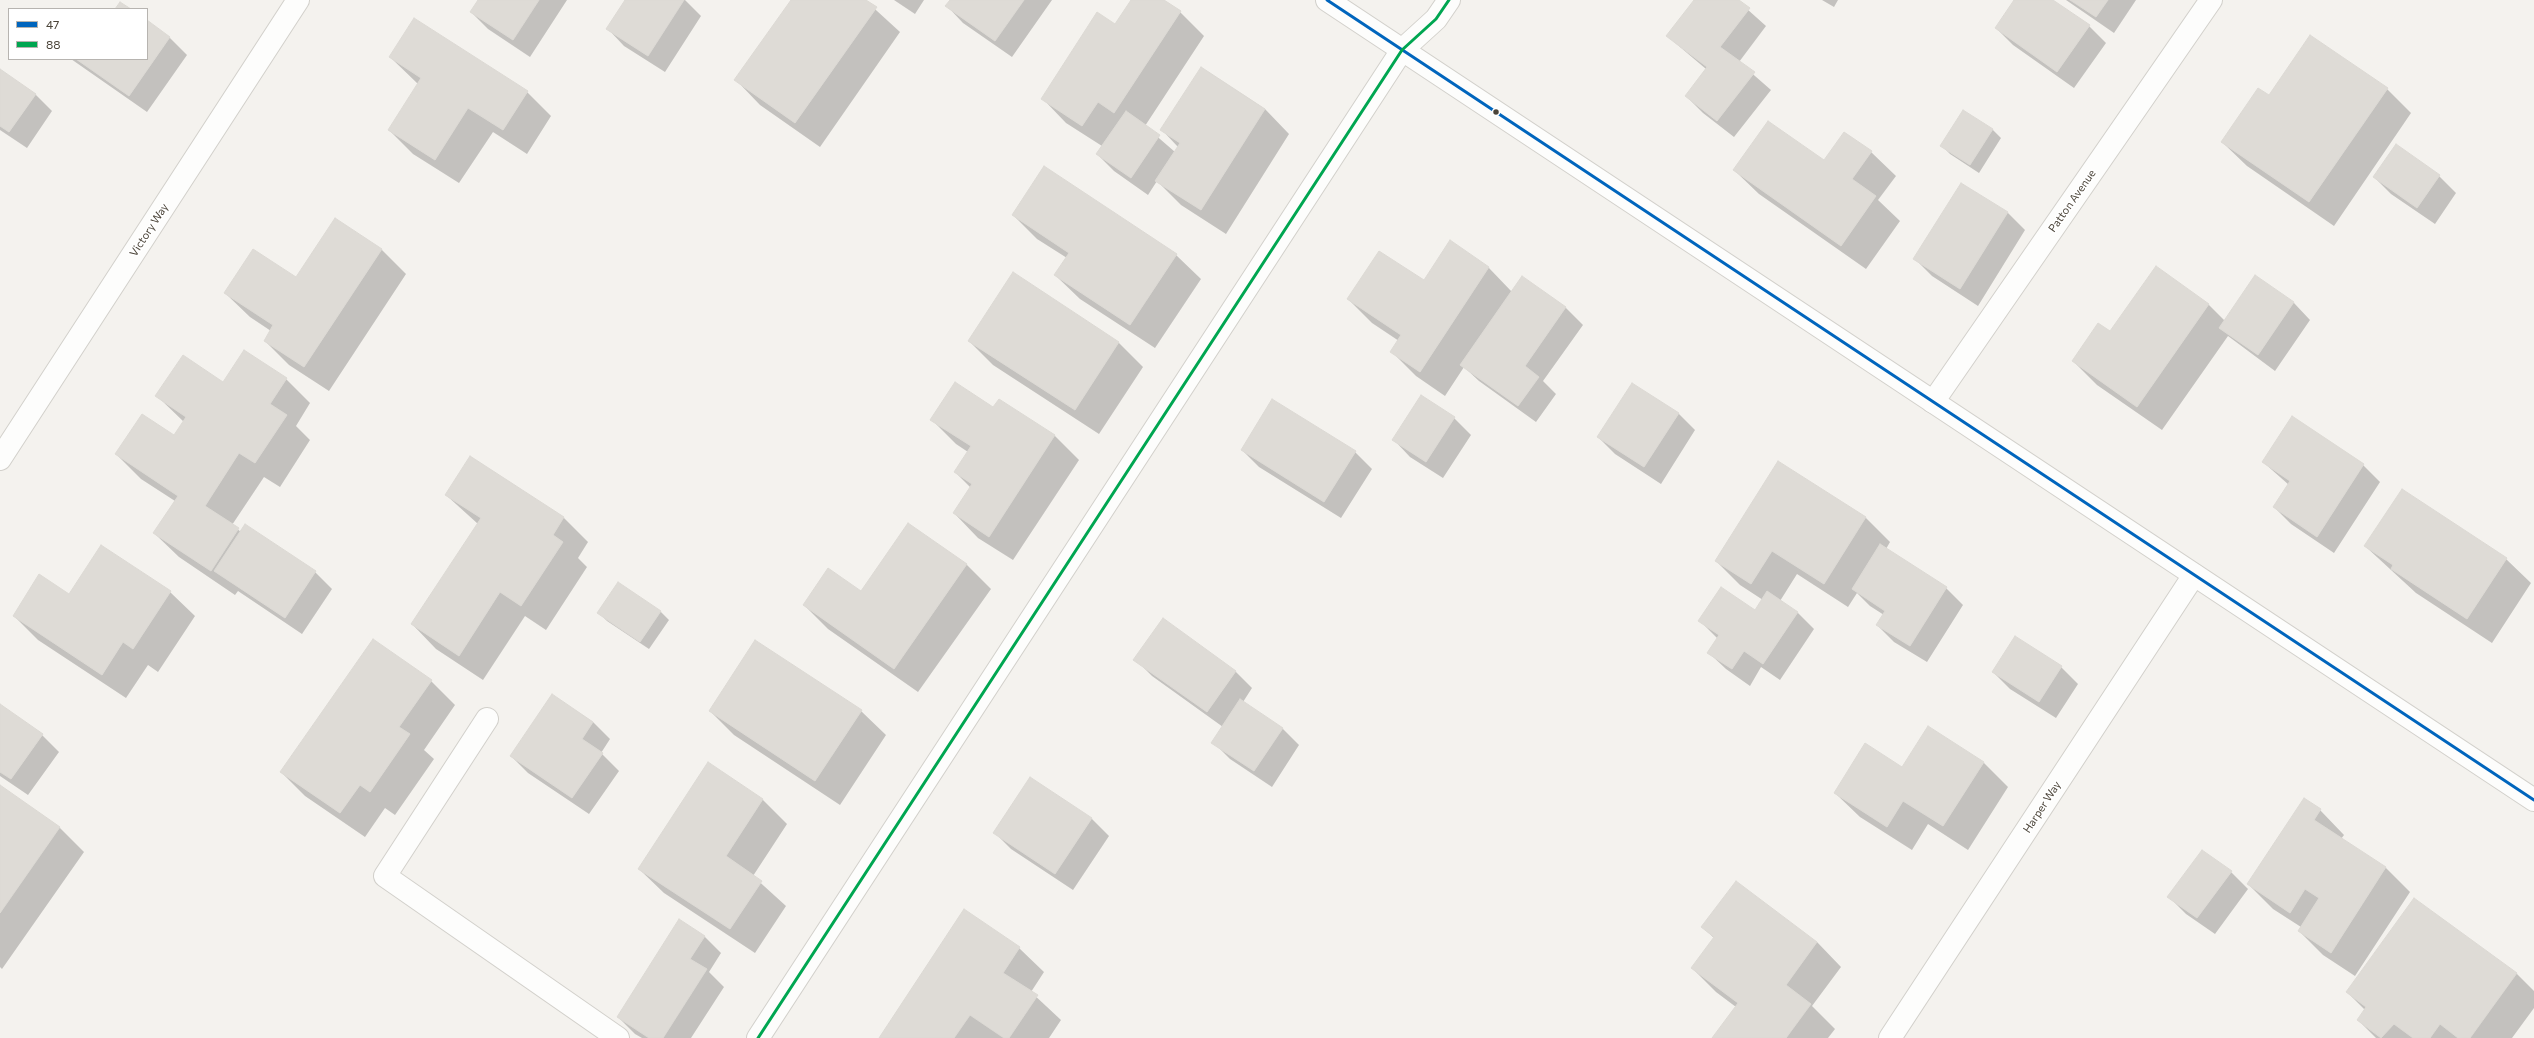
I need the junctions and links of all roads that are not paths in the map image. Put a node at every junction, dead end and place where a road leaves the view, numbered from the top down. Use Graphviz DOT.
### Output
graph roads {
  1 [pos="298,0"];
  2 [pos="1326,0"];
  3 [pos="1449,0"];
  4 [pos="2211,0"];
  5 [pos="1402,50"];
  6 [pos="1934,402"];
  7 [pos="0,459"];
  8 [pos="2194,575"];
  9 [pos="487,719"];
  10 [pos="2534,800"];
  11 [pos="618,1038"];
  12 [pos="758,1038"];
  13 [pos="1890,1038"];
  1 -- 7 [label="street, Victory Way"];
  2 -- 5 [label="street"];
  3 -- 5 [label="street"];
  4 -- 6 [label="street, Patton Avenue"];
  5 -- 6 [label="street"];
  5 -- 12 [label="street"];
  6 -- 8 [label="street"];
  8 -- 10 [label="street"];
  8 -- 13 [label="street, Harper Way"];
  9 -- 11 [label="street"];
}
